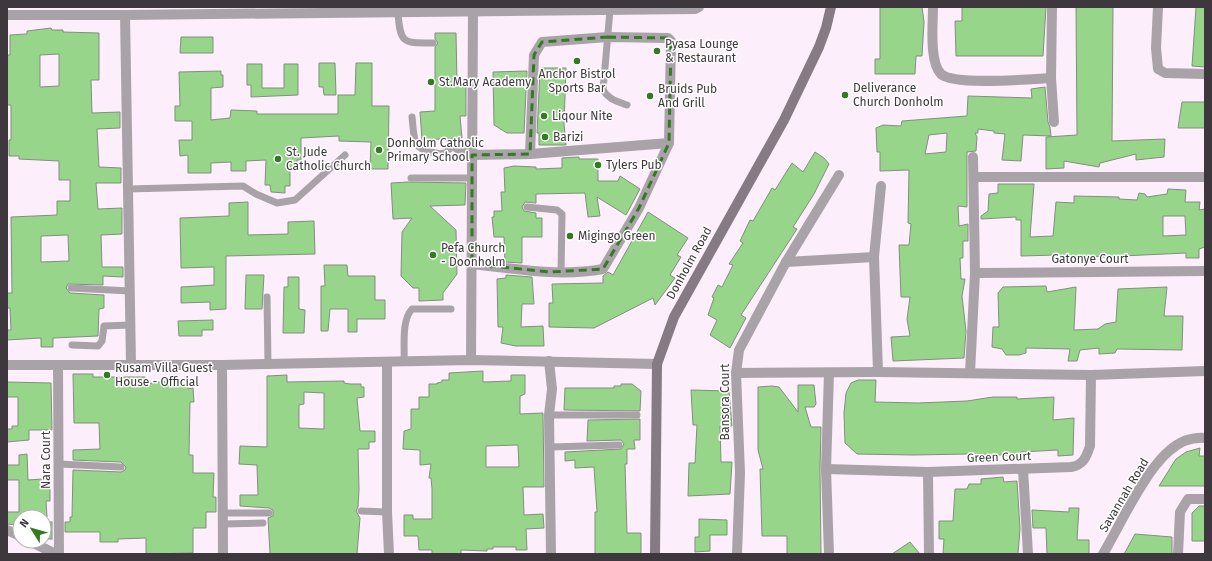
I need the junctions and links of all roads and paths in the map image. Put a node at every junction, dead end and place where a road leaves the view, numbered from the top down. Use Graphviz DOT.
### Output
graph roads {
  1 [pos="699,7"];
  2 [pos="831,7"];
  3 [pos="933,7"];
  4 [pos="1052,7"];
  5 [pos="1158,7"];
  6 [pos="548,9"];
  7 [pos="386,10"];
  8 [pos="610,10"];
  9 [pos="52,11"];
  10 [pos="219,11"];
  11 [pos="473,11"];
  12 [pos="398,12"];
  13 [pos="7,15"];
  14 [pos="125,15"];
  15 [pos="608,37"];
  16 [pos="433,43"];
  17 [pos="1205,74"];
  18 [pos="1051,78"];
  19 [pos="627,105"];
  20 [pos="412,117"];
  21 [pos="1054,122"];
  22 [pos="669,143"];
  23 [pos="472,150"];
  24 [pos="530,154"];
  25 [pos="345,155"];
  26 [pos="973,157"];
  27 [pos="839,175"];
  28 [pos="974,177"];
  29 [pos="1205,177"];
  30 [pos="411,178"];
  31 [pos="472,178"];
  32 [pos="881,186"];
  33 [pos="128,189"];
  34 [pos="527,207"];
  35 [pos="874,257"];
  36 [pos="786,262"];
  37 [pos="472,264"];
  38 [pos="1205,271"];
  39 [pos="561,273"];
  40 [pos="975,273"];
  41 [pos="71,288"];
  42 [pos="130,291"];
  43 [pos="267,297"];
  44 [pos="451,309"];
  45 [pos="130,325"];
  46 [pos="72,345"];
  47 [pos="472,360"];
  48 [pos="549,361"];
  49 [pos="387,362"];
  50 [pos="404,362"];
  51 [pos="131,364"];
  52 [pos="268,364"];
  53 [pos="657,364"];
  54 [pos="7,365"];
  55 [pos="222,365"];
  56 [pos="58,366"];
  57 [pos="1205,371"];
  58 [pos="878,372"];
  59 [pos="736,373"];
  60 [pos="829,373"];
  61 [pos="970,373"];
  62 [pos="1091,375"];
  63 [pos="549,415"];
  64 [pos="637,415"];
  65 [pos="1205,438"];
  66 [pos="620,445"];
  67 [pos="550,447"];
  68 [pos="59,464"];
  69 [pos="121,467"];
  70 [pos="826,469"];
  71 [pos="1023,469"];
  72 [pos="928,472"];
  73 [pos="1205,498"];
  74 [pos="361,511"];
  75 [pos="387,512"];
  76 [pos="268,513"];
  77 [pos="222,519"];
  78 [pos="263,523"];
  79 [pos="53,553"];
  80 [pos="223,554"];
  81 [pos="389,554"];
  82 [pos="550,554"];
  83 [pos="655,554"];
  84 [pos="738,554"];
  85 [pos="829,554"];
  86 [pos="929,554"];
  87 [pos="1028,554"];
  88 [pos="1103,554"];
  89 [pos="1178,554"];
  1 -- 8 [label="street"];
  2 -- 53 [label="main road, Donholm Road"];
  3 -- 18 [label="street"];
  4 -- 18 [label="street"];
  5 -- 17 [label="street"];
  6 -- 8 [label="street"];
  6 -- 11 [label="street"];
  7 -- 10 [label="street"];
  7 -- 12 [label="street"];
  8 -- 15 [label="lane"];
  9 -- 13 [label="street"];
  9 -- 14 [label="street"];
  10 -- 14 [label="street"];
  11 -- 12 [label="street"];
  11 -- 23 [label="street"];
  12 -- 16 [label="lane"];
  14 -- 33 [label="street"];
  15 -- 19 [label="lane"];
  15 -- 22 [label="street"];
  15 -- 24 [label="street"];
  18 -- 21 [label="street"];
  20 -- 23 [label="lane"];
  22 -- 24 [label="street"];
  22 -- 39 [label="street"];
  23 -- 24 [label="street"];
  23 -- 31 [label="street"];
  25 -- 33 [label="lane"];
  26 -- 28 [label="street"];
  27 -- 36 [label="street, Bansora Court"];
  28 -- 29 [label="street"];
  28 -- 40 [label="street"];
  30 -- 31 [label="lane"];
  31 -- 37 [label="street"];
  32 -- 35 [label="street"];
  33 -- 42 [label="street"];
  34 -- 39 [label="lane"];
  35 -- 36 [label="street"];
  35 -- 58 [label="street"];
  36 -- 59 [label="street, Bansora Court"];
  37 -- 39 [label="street"];
  37 -- 47 [label="street"];
  38 -- 40 [label="street, Gatonye Court"];
  40 -- 61 [label="street"];
  41 -- 42 [label="lane"];
  42 -- 45 [label="street"];
  43 -- 52 [label="lane"];
  44 -- 50 [label="lane"];
  45 -- 46 [label="lane"];
  45 -- 51 [label="street"];
  47 -- 48 [label="street"];
  47 -- 50 [label="street"];
  48 -- 53 [label="street"];
  48 -- 63 [label="street"];
  49 -- 50 [label="street"];
  49 -- 52 [label="street"];
  49 -- 75 [label="street"];
  51 -- 55 [label="street"];
  51 -- 56 [label="street"];
  52 -- 55 [label="street"];
  53 -- 83 [label="main road, Donholm Road"];
  54 -- 56 [label="street"];
  55 -- 77 [label="street"];
  56 -- 68 [label="street, Nara Court"];
  57 -- 62 [label="street"];
  58 -- 60 [label="street"];
  58 -- 61 [label="street"];
  59 -- 60 [label="street"];
  59 -- 84 [label="street, Bansora Court"];
  60 -- 70 [label="street"];
  61 -- 62 [label="street"];
  62 -- 71 [label="street, Green Court"];
  63 -- 64 [label="lane"];
  63 -- 67 [label="street"];
  65 -- 88 [label="street, Savannah Road"];
  66 -- 67 [label="lane"];
  67 -- 82 [label="street"];
  68 -- 69 [label="lane"];
  68 -- 79 [label="street, Nara Court"];
  70 -- 72 [label="street, Green Court"];
  70 -- 85 [label="street"];
  71 -- 72 [label="street, Green Court"];
  71 -- 87 [label="street"];
  72 -- 86 [label="street"];
  73 -- 89 [label="street"];
  74 -- 75 [label="lane"];
  75 -- 81 [label="street"];
  76 -- 77 [label="lane"];
  77 -- 78 [label="lane"];
  77 -- 80 [label="street"];
}
